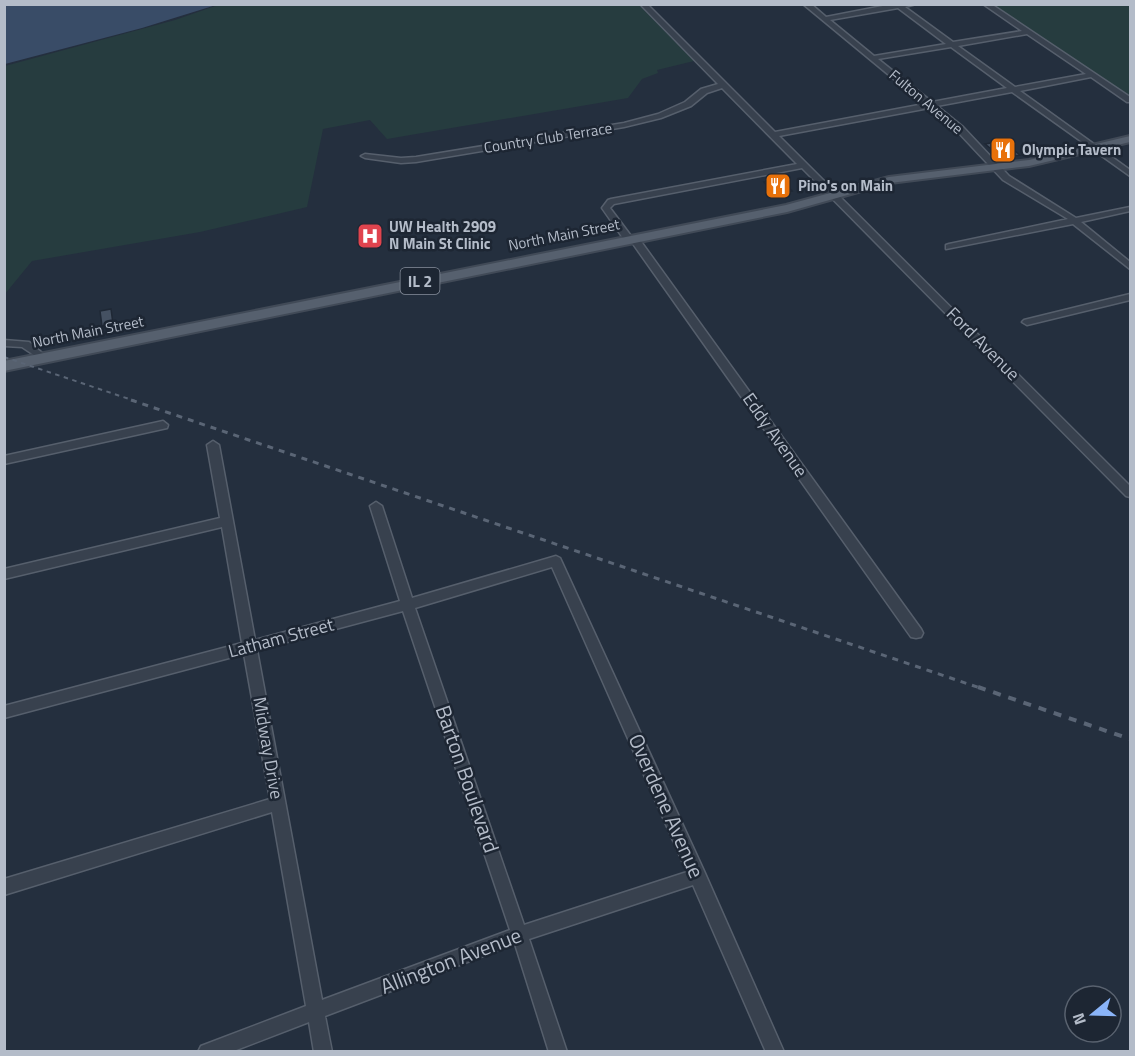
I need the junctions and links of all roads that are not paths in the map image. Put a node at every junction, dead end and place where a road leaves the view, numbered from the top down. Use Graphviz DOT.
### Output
graph roads {
  1 [pos="643,4"];
  2 [pos="806,4"];
  3 [pos="913,4"];
  4 [pos="986,4"];
  5 [pos="898,6"];
  6 [pos="824,19"];
  7 [pos="1027,32"];
  8 [pos="952,45"];
  9 [pos="872,58"];
  10 [pos="1092,75"];
  11 [pos="723,84"];
  12 [pos="1013,89"];
  13 [pos="1131,100"];
  14 [pos="929,104"];
  15 [pos="774,134"];
  16 [pos="1131,139"];
  17 [pos="1092,147"];
  18 [pos="365,156"];
  19 [pos="805,165"];
  20 [pos="994,167"];
  21 [pos="1131,174"];
  22 [pos="836,195"];
  23 [pos="1131,209"];
  24 [pos="1074,221"];
  25 [pos="631,238"];
  26 [pos="949,247"];
  27 [pos="1131,266"];
  28 [pos="1131,297"];
  29 [pos="1027,322"];
  30 [pos="4,343"];
  31 [pos="43,358"];
  32 [pos="4,366"];
  33 [pos="163,425"];
  34 [pos="213,445"];
  35 [pos="4,460"];
  36 [pos="1131,493"];
  37 [pos="376,506"];
  38 [pos="227,521"];
  39 [pos="556,561"];
  40 [pos="4,574"];
  41 [pos="406,605"];
  42 [pos="916,633"];
  43 [pos="249,647"];
  44 [pos="4,712"];
  45 [pos="278,803"];
  46 [pos="698,876"];
  47 [pos="4,887"];
  48 [pos="521,934"];
  49 [pos="316,1012"];
  50 [pos="207,1052"];
  51 [pos="323,1052"];
  52 [pos="558,1052"];
  53 [pos="775,1052"];
  1 -- 11 [label="street, Ford Avenue"];
  2 -- 6 [label="street, Fulton Avenue"];
  3 -- 5 [label="street"];
  4 -- 7 [label="street"];
  5 -- 6 [label="street"];
  5 -- 8 [label="street"];
  6 -- 9 [label="street, Fulton Avenue"];
  7 -- 8 [label="street"];
  7 -- 10 [label="street"];
  8 -- 9 [label="street"];
  8 -- 12 [label="street"];
  9 -- 14 [label="street, Fulton Avenue"];
  10 -- 12 [label="street"];
  10 -- 13 [label="street"];
  11 -- 15 [label="street, Ford Avenue"];
  11 -- 18 [label="street, Country Club Terrace"];
  12 -- 14 [label="street"];
  12 -- 17 [label="street"];
  14 -- 15 [label="street"];
  14 -- 20 [label="street, Fulton Avenue"];
  15 -- 19 [label="street, Ford Avenue"];
  16 -- 17 [label="main road, North Main Street / IL 2"];
  17 -- 20 [label="main road, North Main Street / IL 2"];
  17 -- 21 [label="street"];
  19 -- 22 [label="street, Ford Avenue"];
  19 -- 25 [label="street, Eddy Avenue"];
  20 -- 22 [label="main road, North Main Street / IL 2"];
  20 -- 24 [label="street, Fulton Avenue"];
  22 -- 25 [label="main road, North Main Street / IL 2"];
  22 -- 36 [label="street, Ford Avenue"];
  23 -- 24 [label="street"];
  24 -- 26 [label="street"];
  24 -- 27 [label="street, Fulton Avenue"];
  25 -- 31 [label="main road, North Main Street / IL 2"];
  25 -- 42 [label="street, Eddy Avenue"];
  28 -- 29 [label="street"];
  30 -- 31 [label="street"];
  31 -- 32 [label="main road, North Main Street / IL 2"];
  33 -- 35 [label="street"];
  34 -- 38 [label="street, Midway Drive"];
  37 -- 41 [label="street, Barton Boulevard"];
  38 -- 40 [label="street"];
  38 -- 43 [label="street, Midway Drive"];
  39 -- 41 [label="street, Latham Street"];
  39 -- 46 [label="street, Overdene Avenue"];
  41 -- 43 [label="street, Latham Street"];
  41 -- 48 [label="street, Barton Boulevard"];
  43 -- 44 [label="street, Latham Street"];
  43 -- 45 [label="street, Midway Drive"];
  45 -- 47 [label="street"];
  45 -- 49 [label="street, Midway Drive"];
  46 -- 48 [label="street, Allington Avenue"];
  46 -- 53 [label="street, Overdene Avenue"];
  48 -- 49 [label="street, Allington Avenue"];
  48 -- 52 [label="street, Barton Boulevard"];
  49 -- 50 [label="street, Allington Avenue"];
  49 -- 51 [label="street, Midway Drive"];
}
